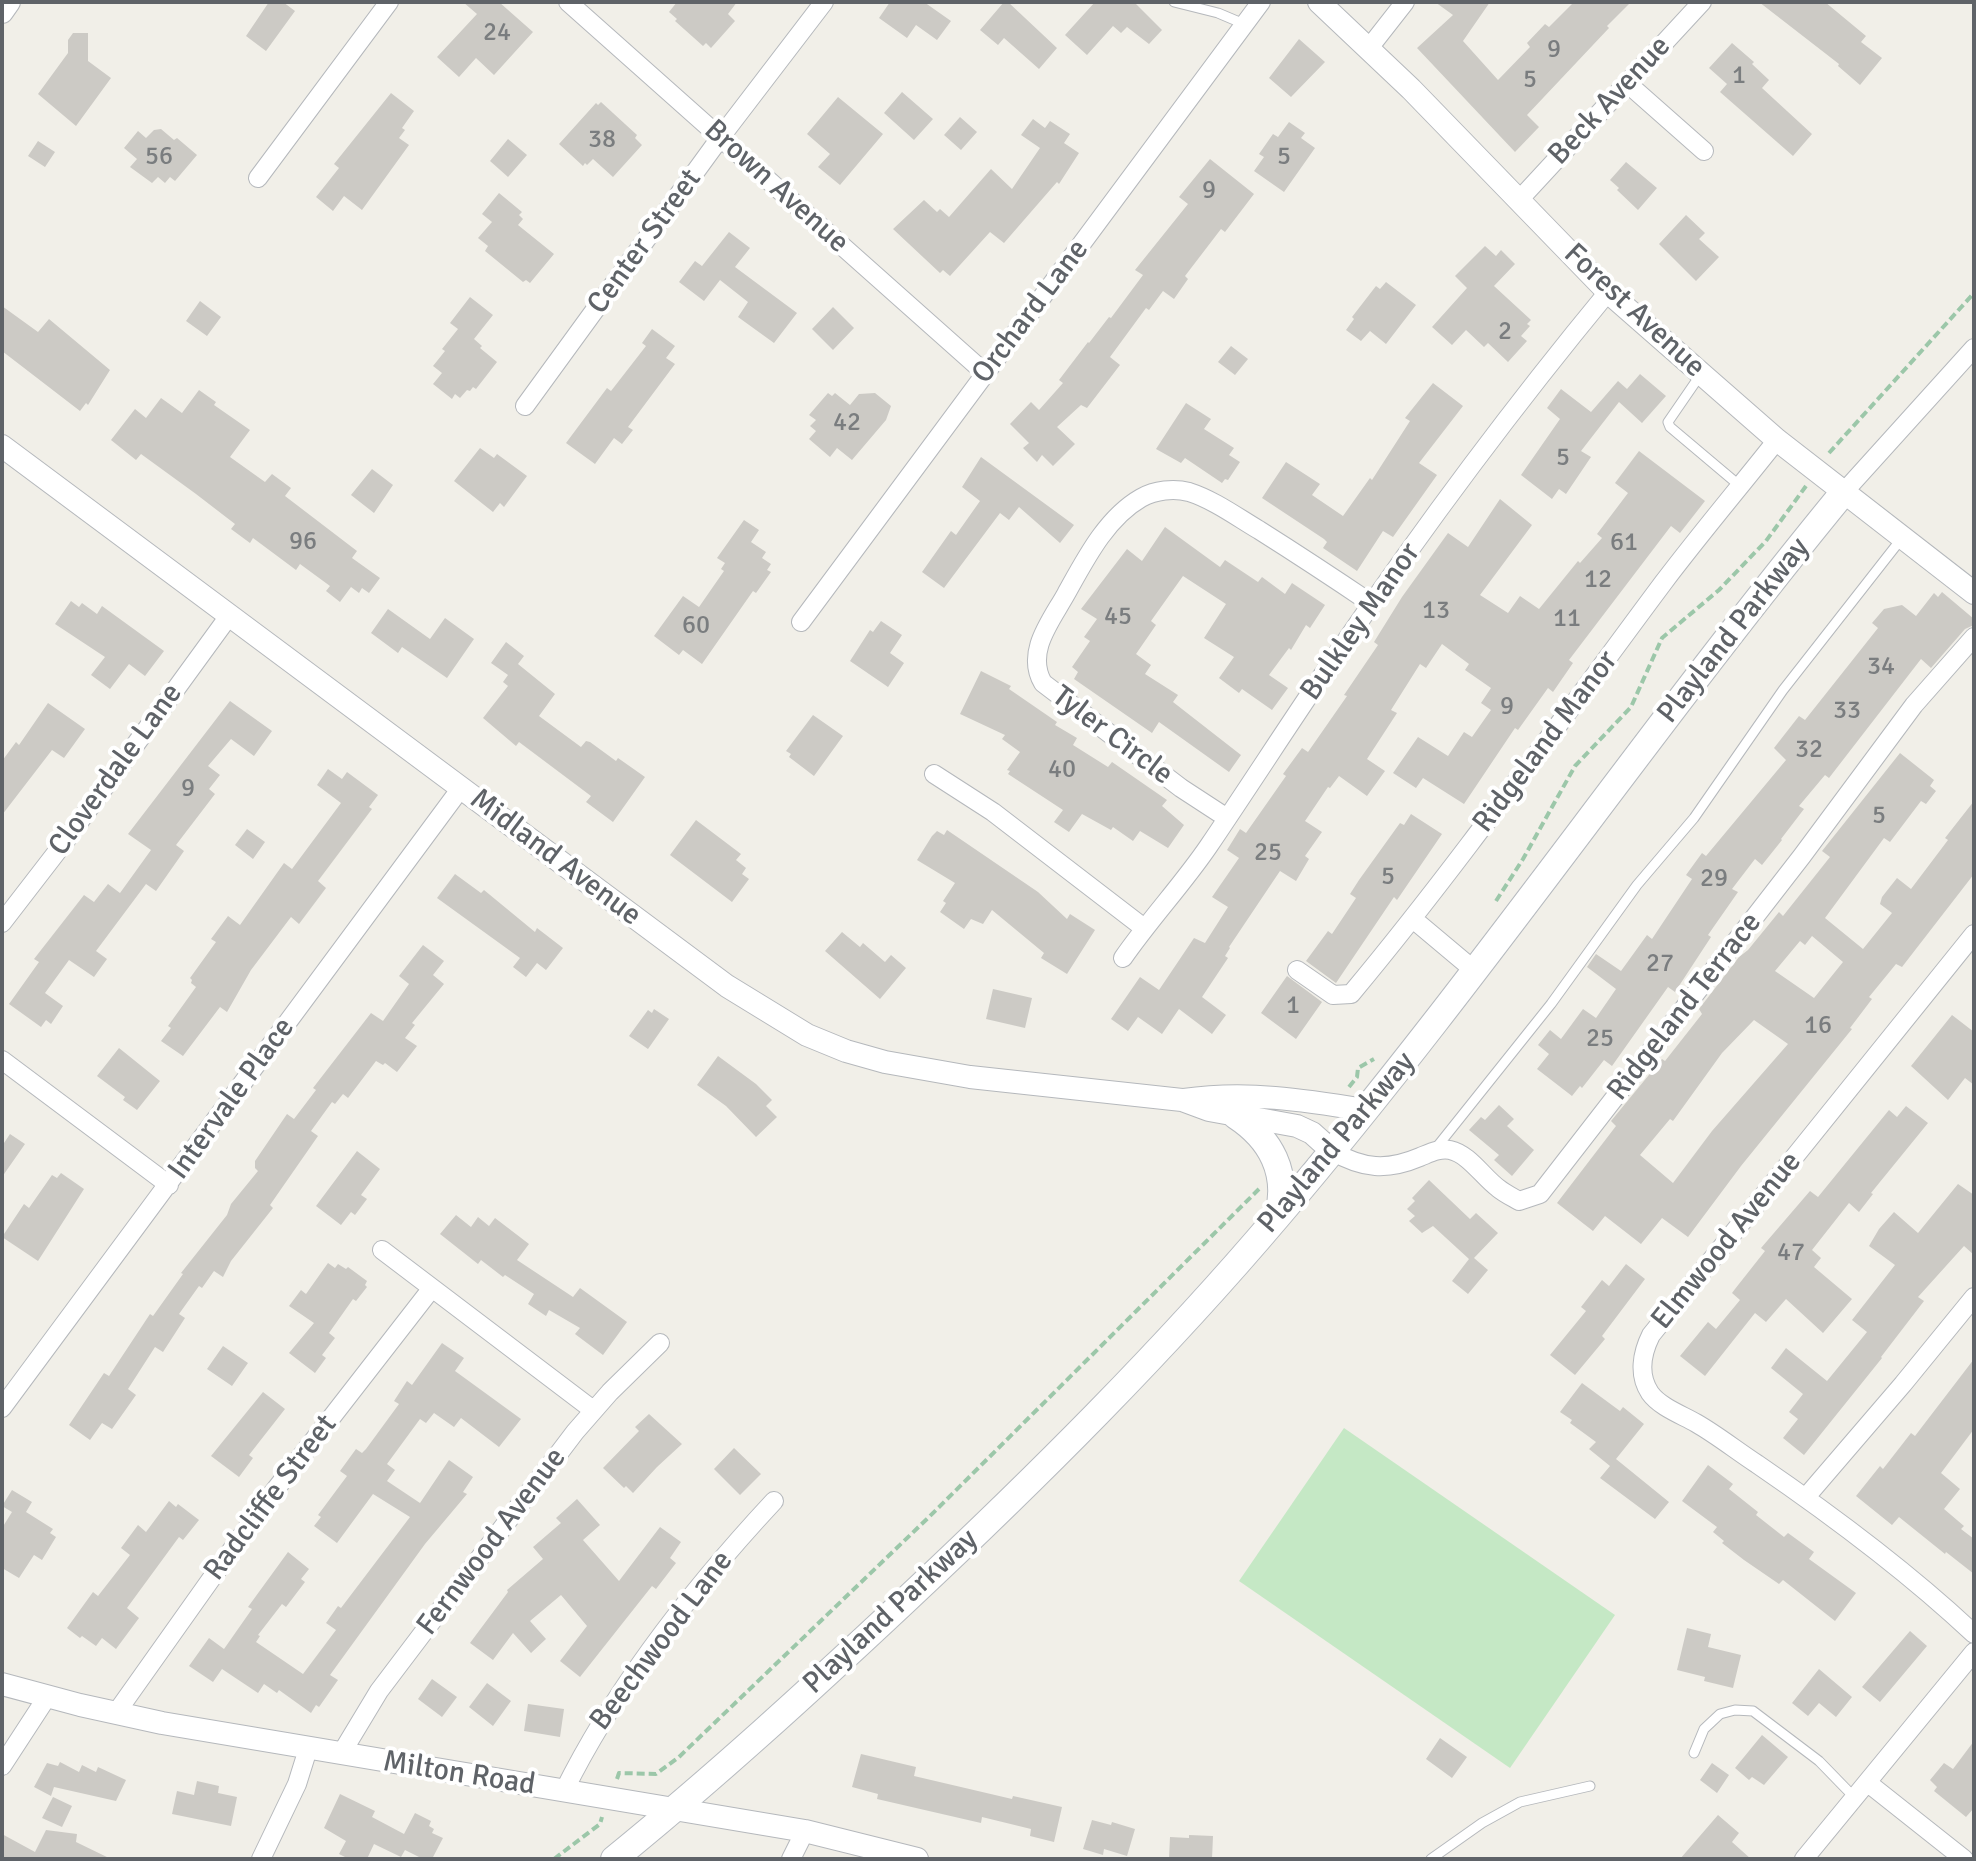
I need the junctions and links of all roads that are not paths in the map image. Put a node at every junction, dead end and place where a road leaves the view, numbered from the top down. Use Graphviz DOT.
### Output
graph roads {
  1 [pos="9,2"];
  2 [pos="389,2"];
  3 [pos="568,2"];
  4 [pos="824,2"];
  5 [pos="1174,2"];
  6 [pos="1261,2"];
  7 [pos="1319,2"];
  8 [pos="1405,2"];
  9 [pos="1702,2"];
  10 [pos="2,12"];
  11 [pos="1244,24"];
  12 [pos="1369,48"];
  13 [pos="1627,83"];
  14 [pos="720,138"];
  15 [pos="1704,151"];
  16 [pos="258,178"];
  17 [pos="1519,200"];
  18 [pos="1608,292"];
  19 [pos="1974,348"];
  20 [pos="985,373"];
  21 [pos="1701,374"];
  22 [pos="525,406"];
  23 [pos="1777,440"];
  24 [pos="3,448"];
  25 [pos="1740,487"];
  26 [pos="1843,493"];
  27 [pos="1902,538"];
  28 [pos="1974,593"];
  29 [pos="1372,604"];
  30 [pos="229,616"];
  31 [pos="801,622"];
  32 [pos="1974,637"];
  33 [pos="934,774"];
  34 [pos="461,788"];
  35 [pos="1227,818"];
  36 [pos="1413,919"];
  37 [pos="2,923"];
  38 [pos="1144,928"];
  39 [pos="1974,934"];
  40 [pos="1123,958"];
  41 [pos="1297,970"];
  42 [pos="1475,971"];
  43 [pos="2,1060"];
  44 [pos="1182,1100"];
  45 [pos="1365,1110"];
  46 [pos="1236,1116"];
  47 [pos="1332,1151"];
  48 [pos="1434,1151"];
  49 [pos="169,1185"];
  50 [pos="1277,1217"];
  51 [pos="382,1250"];
  52 [pos="432,1288"];
  53 [pos="1974,1297"];
  54 [pos="660,1343"];
  55 [pos="2,1408"];
  56 [pos="593,1410"];
  57 [pos="1806,1497"];
  58 [pos="774,1501"];
  59 [pos="1974,1634"];
  60 [pos="1974,1652"];
  61 [pos="2,1684"];
  62 [pos="47,1697"];
  63 [pos="116,1713"];
  64 [pos="308,1749"];
  65 [pos="1694,1753"];
  66 [pos="341,1754"];
  67 [pos="2,1766"];
  68 [pos="1868,1783"];
  69 [pos="1590,1786"];
  70 [pos="564,1791"];
  71 [pos="1855,1798"];
  72 [pos="675,1809"];
  73 [pos="805,1831"];
  74 [pos="261,1859"];
  75 [pos="614,1859"];
  76 [pos="791,1859"];
  77 [pos="917,1859"];
  78 [pos="1431,1859"];
  79 [pos="1804,1859"];
  80 [pos="1964,1859"];
  1 -- 10 [label="street"];
  2 -- 16 [label="street"];
  3 -- 14 [label="street, Brown Avenue"];
  4 -- 14 [label="street, Center Street"];
  5 -- 11 [label="lane"];
  6 -- 11 [label="street, Orchard Lane"];
  7 -- 12 [label="street, Forest Avenue"];
  8 -- 12 [label="street"];
  9 -- 13 [label="street, Beck Avenue"];
  11 -- 20 [label="street, Orchard Lane"];
  12 -- 17 [label="street, Forest Avenue"];
  13 -- 15 [label="street"];
  13 -- 17 [label="street, Beck Avenue"];
  14 -- 20 [label="street, Brown Avenue"];
  14 -- 22 [label="street, Center Street"];
  17 -- 18 [label="street, Forest Avenue"];
  18 -- 21 [label="street, Forest Avenue"];
  18 -- 29 [label="street, Bulkley Manor"];
  19 -- 26 [label="street, Playland Parkway"];
  20 -- 31 [label="street, Orchard Lane"];
  21 -- 23 [label="street, Forest Avenue"];
  21 -- 25 [label="lane"];
  23 -- 25 [label="street, Ridgeland Manor"];
  23 -- 26 [label="street, Forest Avenue"];
  24 -- 30 [label="street, Midland Avenue"];
  25 -- 36 [label="street, Ridgeland Manor"];
  26 -- 27 [label="street, Forest Avenue"];
  26 -- 42 [label="main road, Playland Parkway"];
  27 -- 28 [label="street, Forest Avenue"];
  27 -- 48 [label="lane"];
  29 -- 35 [label="street, Bulkley Manor"];
  29 -- 35 [label="street, Tyler Circle"];
  30 -- 34 [label="street, Midland Avenue"];
  30 -- 37 [label="street, Cloverdale Lane"];
  32 -- 48 [label="street, Ridgeland Terrace"];
  33 -- 38 [label="street"];
  34 -- 44 [label="street, Midland Avenue"];
  34 -- 49 [label="street, Intervale Place"];
  35 -- 38 [label="street, Bulkley Manor"];
  36 -- 41 [label="street, Ridgeland Manor"];
  36 -- 42 [label="street"];
  38 -- 40 [label="street, Bulkley Manor"];
  39 -- 57 [label="street, Elmwood Avenue"];
  42 -- 45 [label="main road, Playland Parkway"];
  43 -- 49 [label="street"];
  44 -- 45 [label="street, Midland Avenue"];
  44 -- 46 [label="street, Midland Avenue"];
  45 -- 47 [label="main road, Playland Parkway"];
  46 -- 47 [label="street, Midland Avenue"];
  46 -- 50 [label="main road"];
  47 -- 48 [label="street"];
  47 -- 50 [label="main road, Playland Parkway"];
  49 -- 55 [label="street, Intervale Place"];
  50 -- 72 [label="main road, Playland Parkway"];
  51 -- 52 [label="street"];
  52 -- 56 [label="street"];
  52 -- 63 [label="street, Radcliffe Street"];
  53 -- 57 [label="street"];
  54 -- 56 [label="street, Fernwood Avenue"];
  56 -- 66 [label="street, Fernwood Avenue"];
  57 -- 59 [label="street, Elmwood Avenue"];
  58 -- 70 [label="street, Beechwood Lane"];
  60 -- 68 [label="street"];
  61 -- 62 [label="street, Milton Road"];
  62 -- 63 [label="street, Milton Road"];
  62 -- 67 [label="street"];
  63 -- 64 [label="street, Milton Road"];
  64 -- 66 [label="street, Milton Road"];
  64 -- 74 [label="street"];
  65 -- 71 [label="lane"];
  66 -- 70 [label="street, Milton Road"];
  68 -- 71 [label="street"];
  68 -- 80 [label="street"];
  69 -- 78 [label="lane"];
  70 -- 72 [label="street, Milton Road"];
  71 -- 79 [label="street"];
  72 -- 73 [label="street, Milton Road"];
  72 -- 75 [label="main road, Playland Parkway"];
  73 -- 76 [label="street"];
  73 -- 77 [label="street, Milton Road"];
}
